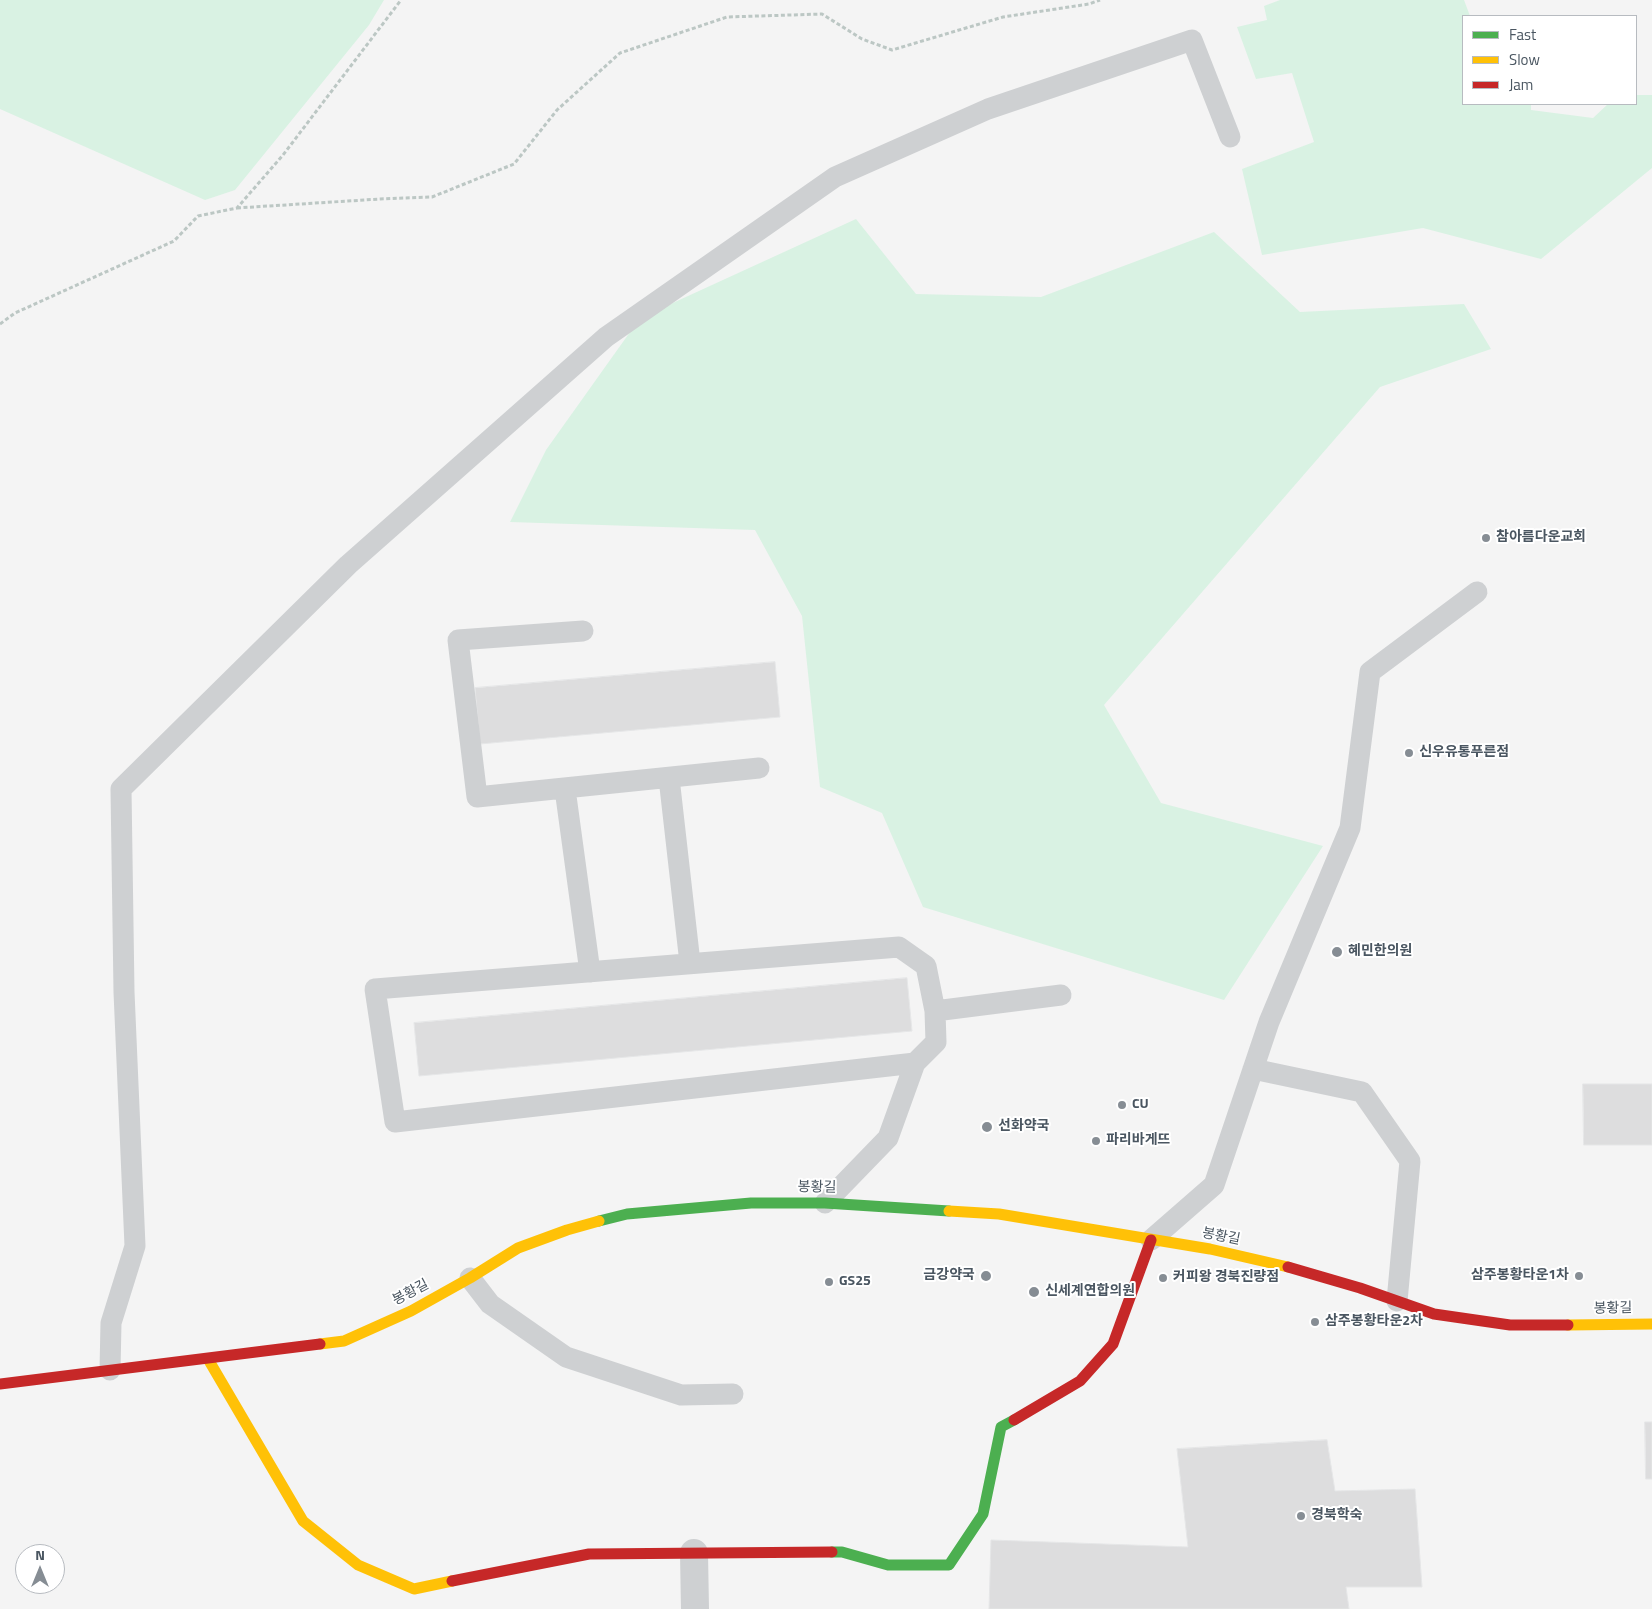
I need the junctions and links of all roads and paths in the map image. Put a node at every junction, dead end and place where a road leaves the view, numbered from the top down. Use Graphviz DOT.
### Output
graph roads {
  1 [pos="401,0"];
  2 [pos="1100,0"];
  3 [pos="1230,137"];
  4 [pos="237,208"];
  5 [pos="0,324"];
  6 [pos="1477,592"];
  7 [pos="583,632"];
  8 [pos="759,768"];
  9 [pos="669,778"];
  10 [pos="565,789"];
  11 [pos="690,963"];
  12 [pos="590,972"];
  13 [pos="1061,995"];
  14 [pos="935,1011"];
  15 [pos="916,1063"];
  16 [pos="1253,1069"];
  17 [pos="825,1203"];
  18 [pos="1151,1240"];
  19 [pos="470,1278"];
  20 [pos="1396,1301"];
  21 [pos="1652,1324"];
  22 [pos="208,1359"];
  23 [pos="110,1370"];
  24 [pos="0,1384"];
  25 [pos="733,1394"];
  26 [pos="694,1553"];
  27 [pos="695,1609"];
  1 -- 4 [label="path"];
  2 -- 4 [label="path"];
  3 -- 23 [label="lane"];
  4 -- 5 [label="path"];
  6 -- 16 [label="lane"];
  7 -- 10 [label="lane"];
  8 -- 9 [label="lane"];
  9 -- 10 [label="lane"];
  9 -- 11 [label="lane"];
  10 -- 12 [label="lane"];
  11 -- 12 [label="lane"];
  11 -- 14 [label="lane"];
  12 -- 15 [label="lane"];
  13 -- 14 [label="lane"];
  14 -- 15 [label="lane"];
  15 -- 17 [label="lane"];
  16 -- 18 [label="lane"];
  16 -- 20 [label="lane"];
  17 -- 18 [label="street, 봉황길"];
  17 -- 19 [label="street, 봉황길"];
  18 -- 20 [label="street, 봉황길"];
  18 -- 26 [label="street"];
  19 -- 22 [label="street, 봉황길"];
  19 -- 25 [label="lane"];
  20 -- 21 [label="street, 봉황길"];
  22 -- 23 [label="street, 봉황길"];
  22 -- 26 [label="street"];
  23 -- 24 [label="street, 봉황길"];
  26 -- 27 [label="street"];
}
